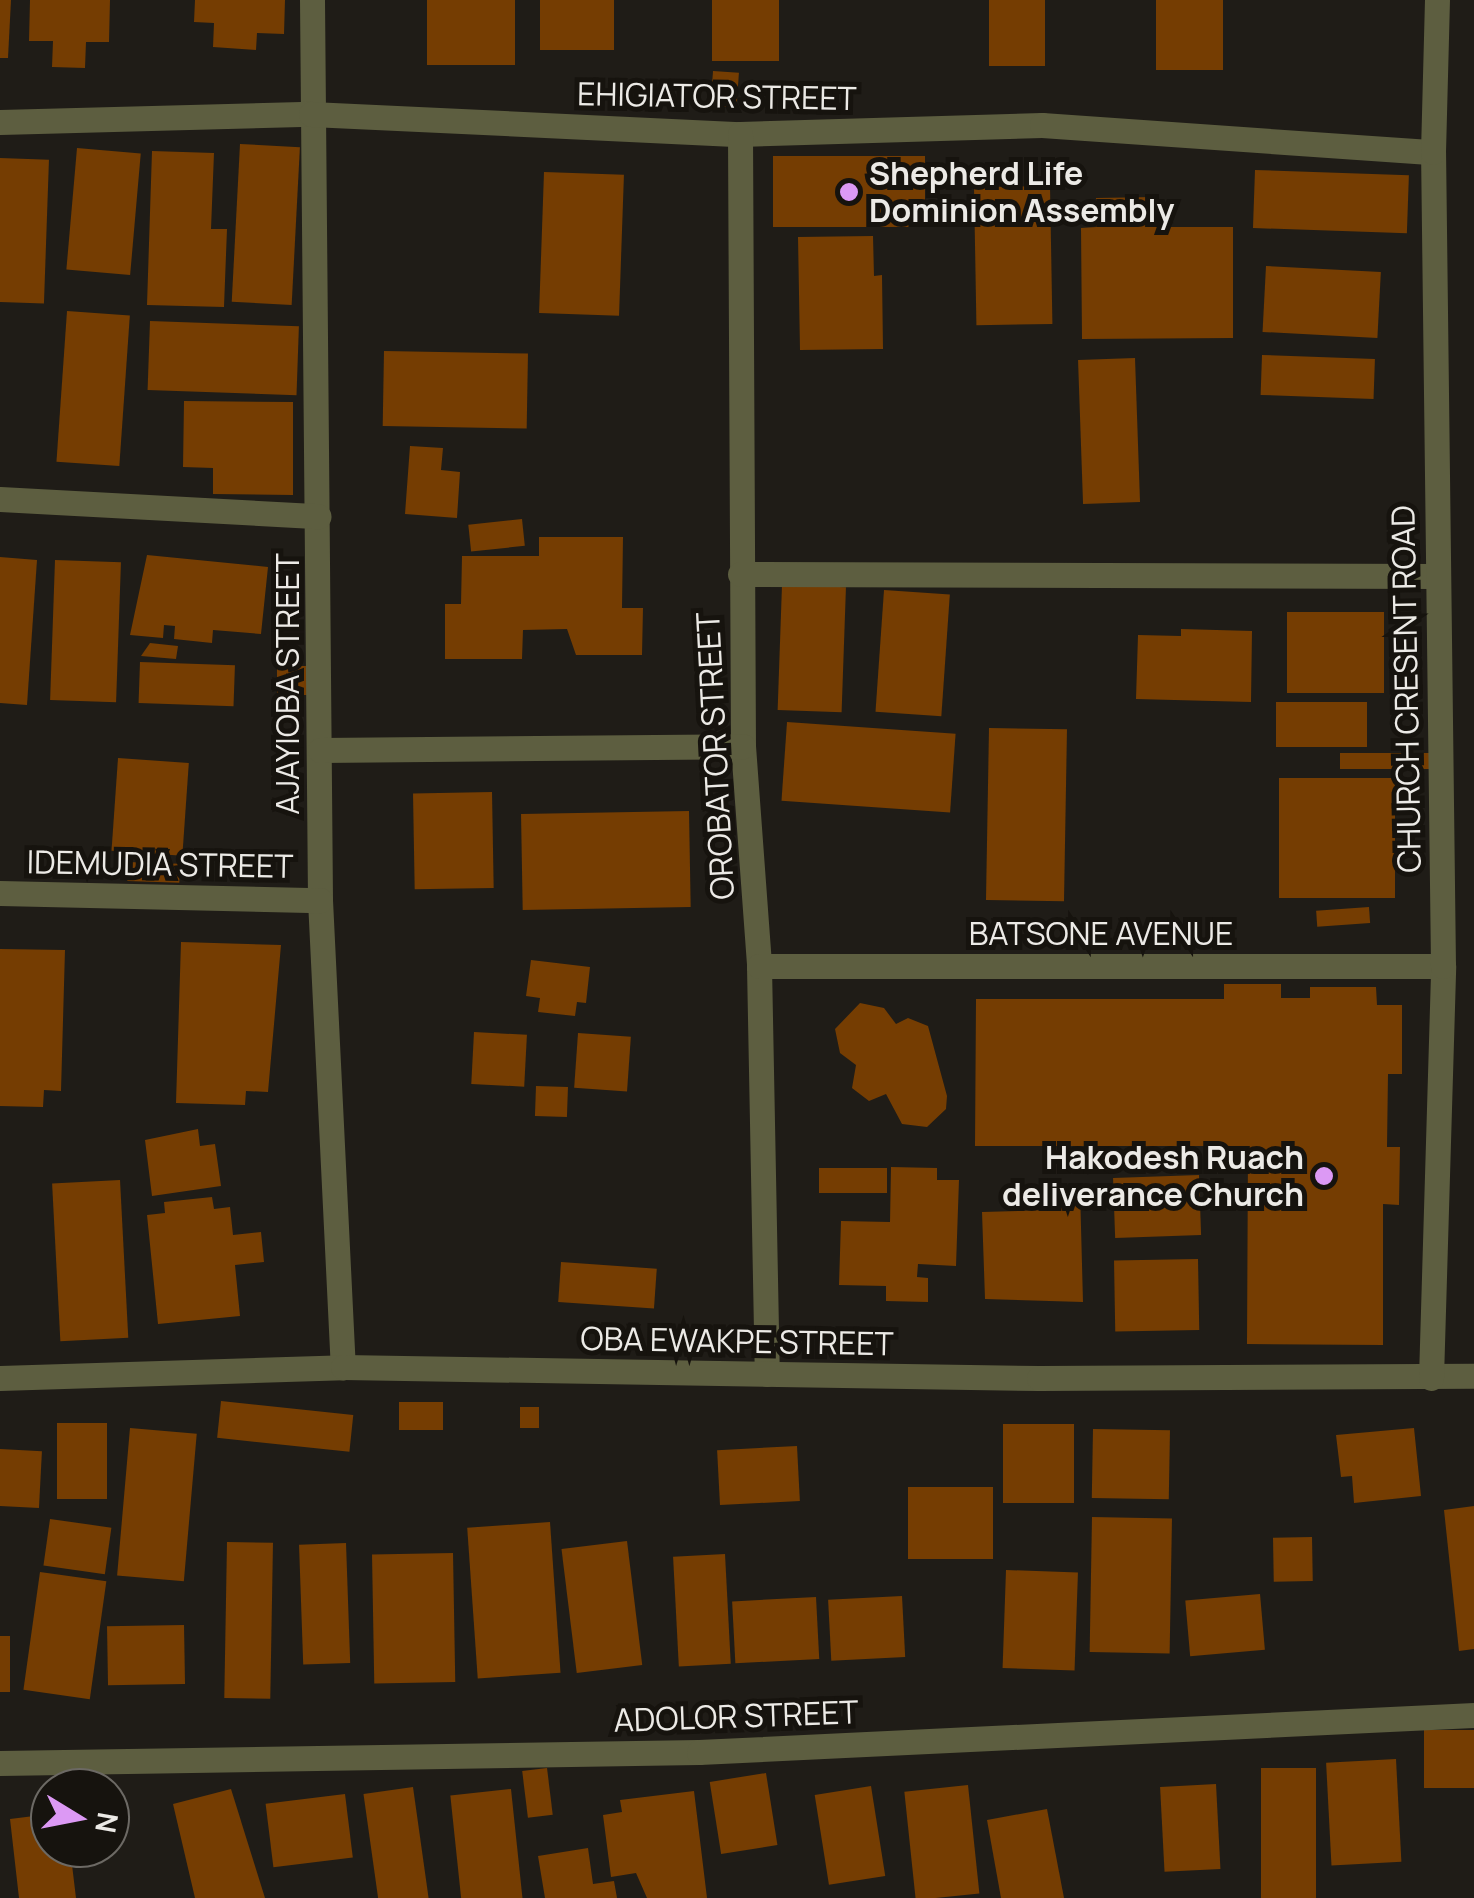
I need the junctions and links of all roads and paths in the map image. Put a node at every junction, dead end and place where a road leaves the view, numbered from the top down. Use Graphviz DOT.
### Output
graph roads {
  1 [pos="312,0"];
  2 [pos="1437,0"];
  3 [pos="311,114"];
  4 [pos="0,122"];
  5 [pos="740,134"];
  6 [pos="1433,152"];
  7 [pos="0,499"];
  8 [pos="318,516"];
  9 [pos="740,574"];
  10 [pos="1437,576"];
  11 [pos="743,746"];
  12 [pos="320,750"];
  13 [pos="0,894"];
  14 [pos="320,900"];
  15 [pos="759,966"];
  16 [pos="1443,966"];
  17 [pos="344,1367"];
  18 [pos="766,1374"];
  19 [pos="1474,1376"];
  20 [pos="0,1378"];
  21 [pos="1431,1378"];
  22 [pos="1474,1715"];
  23 [pos="0,1763"];
  1 -- 3 [label="street, AJAYIOBA STREET"];
  2 -- 6 [label="street, CHURCH CRESENT ROAD"];
  3 -- 4 [label="street, EHIGIATOR STREET"];
  3 -- 5 [label="street, EHIGIATOR STREET"];
  3 -- 8 [label="street, AJAYIOBA STREET"];
  5 -- 6 [label="street, EHIGIATOR STREET"];
  5 -- 9 [label="street, OROBATOR STREET"];
  6 -- 10 [label="street, CHURCH CRESENT ROAD"];
  7 -- 8 [label="street"];
  8 -- 12 [label="street, AJAYIOBA STREET"];
  9 -- 10 [label="street"];
  9 -- 11 [label="street, OROBATOR STREET"];
  10 -- 16 [label="street, CHURCH CRESENT ROAD"];
  11 -- 12 [label="street"];
  11 -- 15 [label="street, OROBATOR STREET"];
  12 -- 14 [label="street, AJAYIOBA STREET"];
  13 -- 14 [label="street, IDEMUDIA STREET"];
  14 -- 17 [label="street, AJAYIOBA STREET"];
  15 -- 16 [label="street, BATSONE AVENUE"];
  15 -- 18 [label="street, OROBATOR STREET"];
  16 -- 21 [label="street, CHURCH CRESENT ROAD"];
  17 -- 18 [label="street, OBA EWAKPE STREET"];
  17 -- 20 [label="street, OBA EWAKPE STREET"];
  18 -- 21 [label="street, OBA EWAKPE STREET"];
  19 -- 21 [label="street, OBA EWAKPE STREET"];
  22 -- 23 [label="street, ADOLOR STREET"];
}
